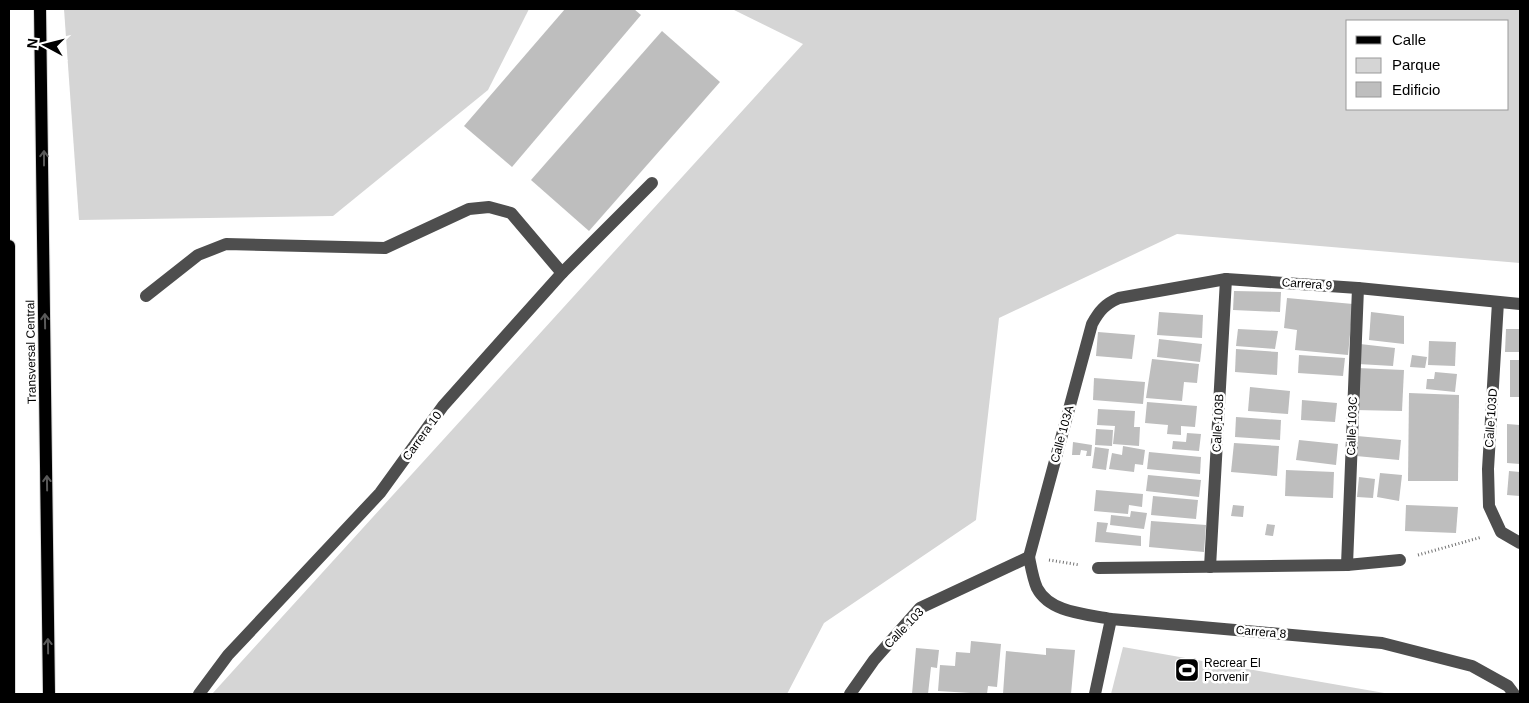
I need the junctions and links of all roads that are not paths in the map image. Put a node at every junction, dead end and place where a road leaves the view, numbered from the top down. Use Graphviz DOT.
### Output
graph roads {
  1 [pos="40,9"];
  2 [pos="652,183"];
  3 [pos="9,246"];
  4 [pos="562,273"];
  5 [pos="1226,279"];
  6 [pos="1358,288"];
  7 [pos="146,296"];
  8 [pos="1498,302"];
  9 [pos="1520,304"];
  10 [pos="1098,311"];
  11 [pos="9,428"];
  12 [pos="1520,544"];
  13 [pos="1029,557"];
  14 [pos="1400,560"];
  15 [pos="1347,565"];
  16 [pos="1210,567"];
  17 [pos="1098,568"];
  18 [pos="1111,619"];
  19 [pos="9,694"];
  20 [pos="49,694"];
  21 [pos="199,694"];
  22 [pos="850,694"];
  23 [pos="1095,694"];
  24 [pos="1514,694"];
  20 -- 1 [label="main road, Transversal Central, one-way"];
  2 -- 4 [label="street, Carrera 10"];
  3 -- 11 [label="main road, Transversal Central"];
  4 -- 7 [label="street"];
  4 -- 21 [label="street, Carrera 10"];
  5 -- 6 [label="street, Carrera 9"];
  5 -- 10 [label="street, Carrera 9"];
  5 -- 16 [label="street, Calle 103B"];
  6 -- 8 [label="street, Carrera 9"];
  6 -- 15 [label="street, Calle 103C"];
  8 -- 9 [label="street, Carrera 9"];
  8 -- 12 [label="street, Calle 103D"];
  10 -- 13 [label="street, Calle 103A"];
  11 -- 19 [label="main road, Transversal Central"];
  13 -- 18 [label="street, Carrera 8"];
  13 -- 22 [label="street, Calle 103"];
  14 -- 15 [label="street"];
  15 -- 16 [label="street"];
  16 -- 17 [label="street"];
  18 -- 23 [label="street"];
  18 -- 24 [label="street, Carrera 8"];
}
